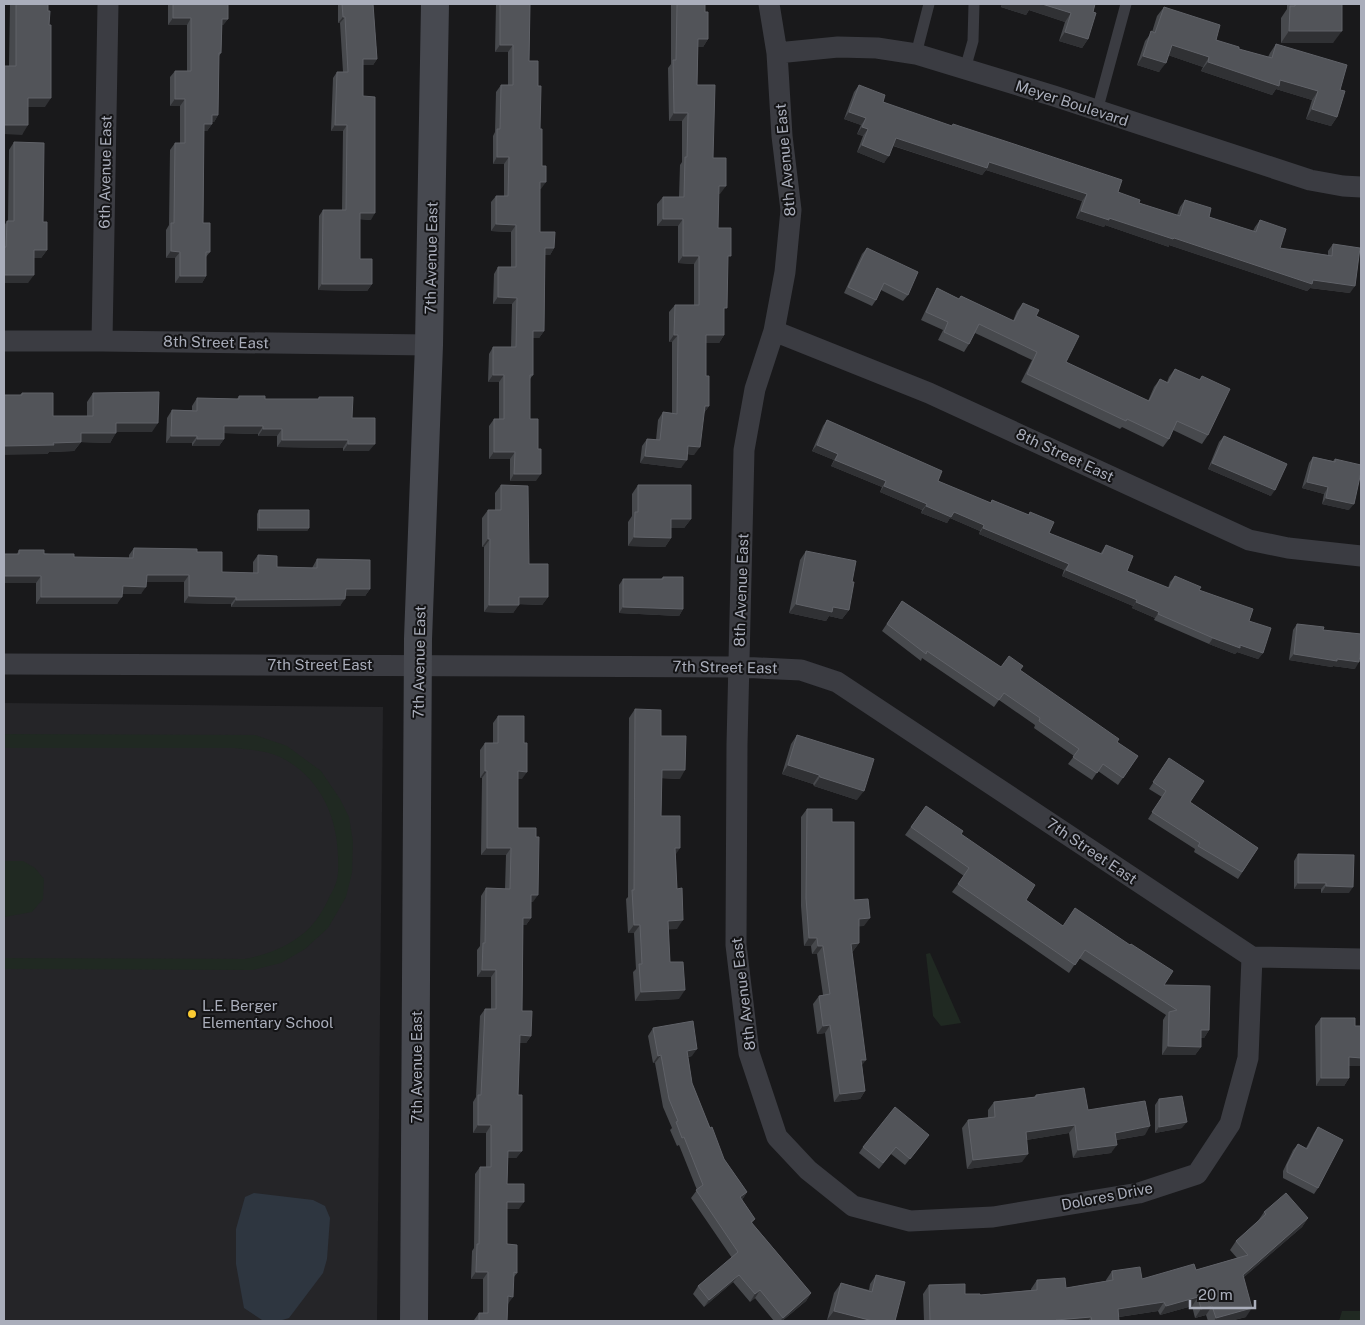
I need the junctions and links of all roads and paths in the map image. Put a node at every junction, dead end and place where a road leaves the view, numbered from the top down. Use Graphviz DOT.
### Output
graph roads {
  1 [pos="108,4"];
  2 [pos="435,4"];
  3 [pos="769,4"];
  4 [pos="929,4"];
  5 [pos="974,4"];
  6 [pos="1126,4"];
  7 [pos="777,54"];
  8 [pos="916,54"];
  9 [pos="965,69"];
  10 [pos="1097,111"];
  11 [pos="1361,187"];
  12 [pos="774,331"];
  13 [pos="4,341"];
  14 [pos="102,341"];
  15 [pos="429,345"];
  16 [pos="1361,556"];
  17 [pos="4,664"];
  18 [pos="418,664"];
  19 [pos="739,666"];
  20 [pos="1252,957"];
  21 [pos="1361,959"];
  22 [pos="827,1185"];
  23 [pos="414,1321"];
  1 -- 14 [label="street, 6th Avenue East"];
  2 -- 15 [label="street, 7th Avenue East"];
  3 -- 7 [label="street, 8th Avenue East"];
  4 -- 8 [label="lane"];
  5 -- 9 [label="lane"];
  6 -- 10 [label="lane"];
  7 -- 8 [label="street, Meyer Boulevard"];
  7 -- 12 [label="street, 8th Avenue East"];
  8 -- 9 [label="street, Meyer Boulevard"];
  9 -- 10 [label="street, Meyer Boulevard"];
  10 -- 11 [label="street, Meyer Boulevard"];
  12 -- 16 [label="street, 8th Street East"];
  12 -- 19 [label="street, 8th Avenue East"];
  13 -- 14 [label="street, 8th Street East"];
  14 -- 15 [label="street, 8th Street East"];
  15 -- 18 [label="street, 7th Avenue East"];
  17 -- 18 [label="street, 7th Street East"];
  18 -- 19 [label="street, 7th Street East"];
  18 -- 23 [label="street, 7th Avenue East"];
  19 -- 20 [label="street, 7th Street East"];
  19 -- 22 [label="street, 8th Avenue East"];
  20 -- 21 [label="street"];
  20 -- 22 [label="street, Dolores Drive"];
}
